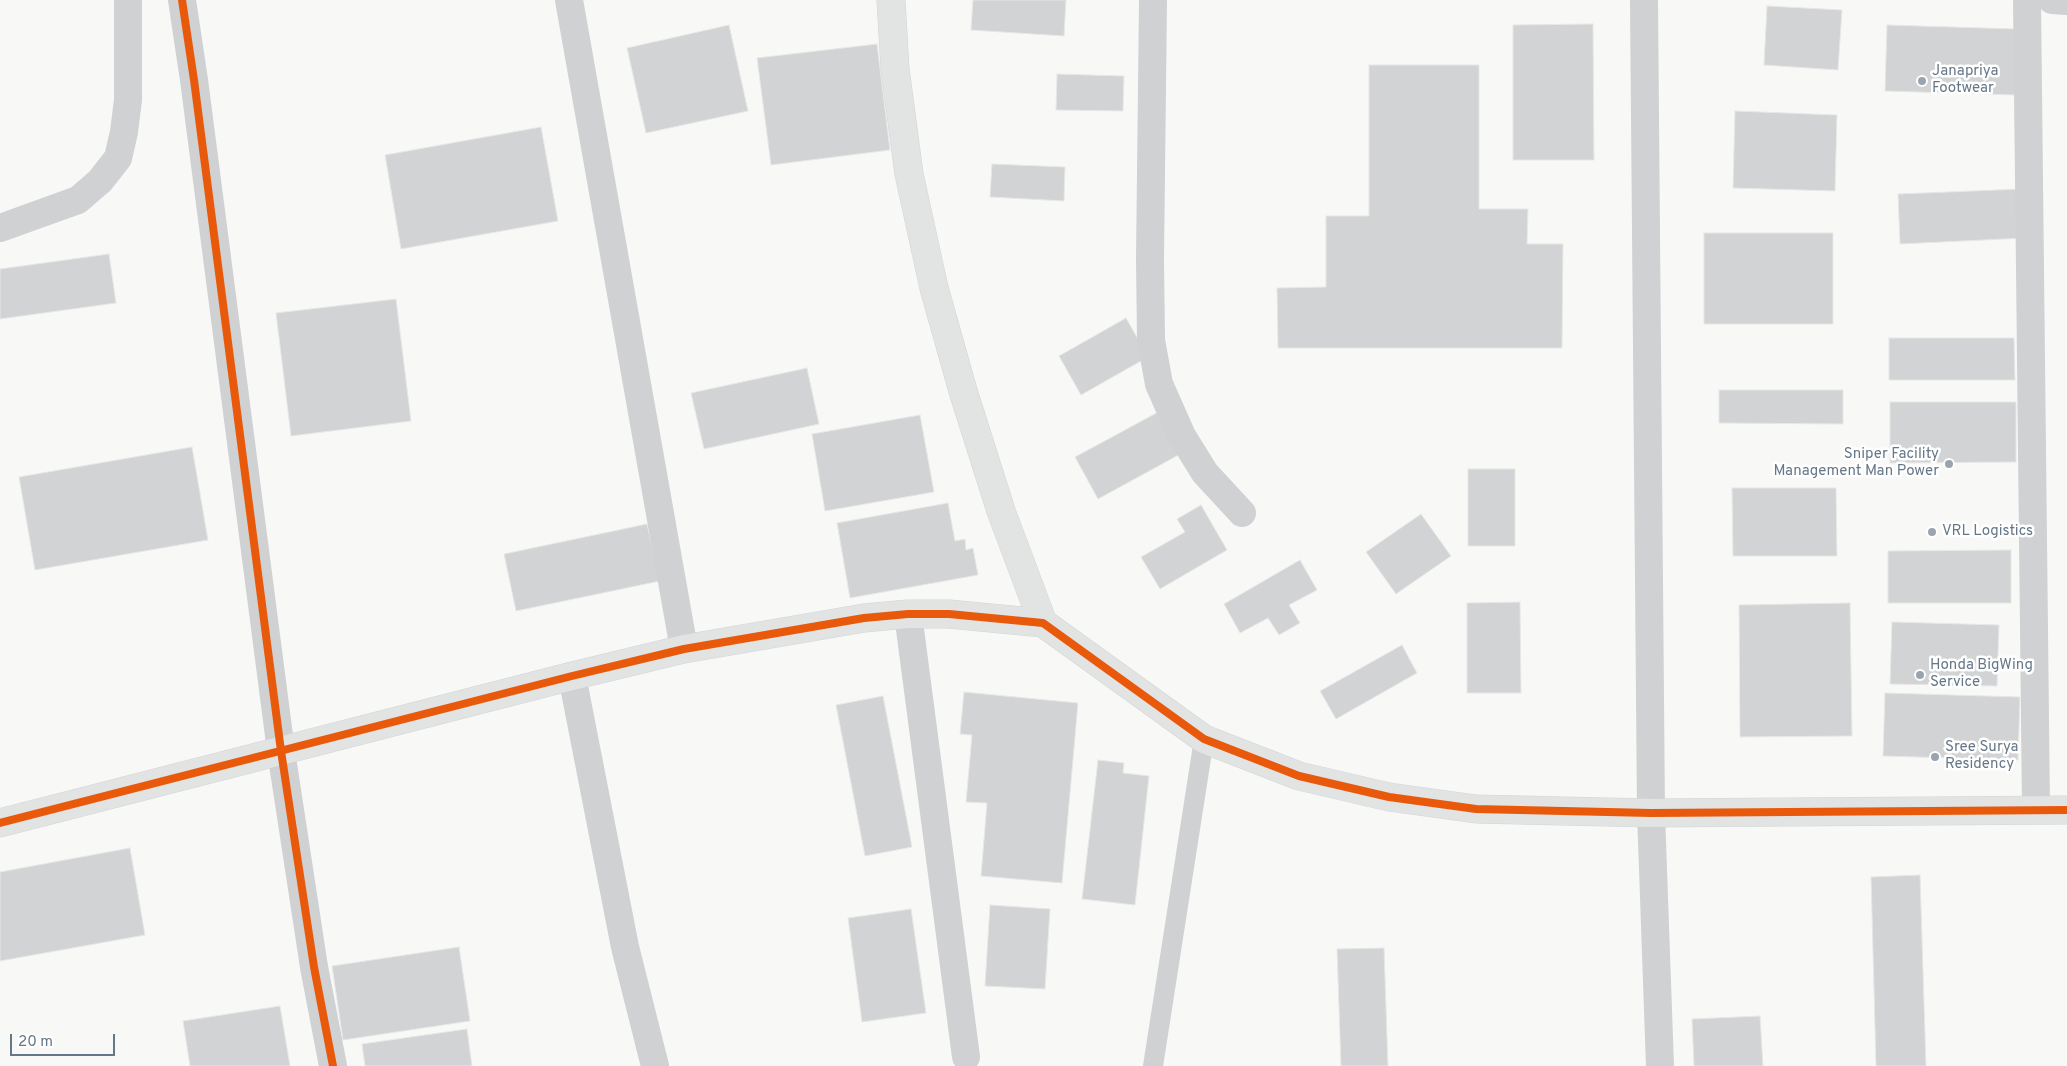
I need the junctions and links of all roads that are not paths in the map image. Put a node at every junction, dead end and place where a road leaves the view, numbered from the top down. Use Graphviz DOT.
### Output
graph roads {
  1 [pos="128,0"];
  2 [pos="182,0"];
  3 [pos="569,0"];
  4 [pos="891,0"];
  5 [pos="1153,0"];
  6 [pos="1644,0"];
  7 [pos="2027,0"];
  8 [pos="2052,0"];
  9 [pos="2067,1"];
  10 [pos="0,228"];
  11 [pos="1242,512"];
  12 [pos="908,614"];
  13 [pos="1043,623"];
  14 [pos="684,649"];
  15 [pos="572,676"];
  16 [pos="1204,739"];
  17 [pos="281,751"];
  18 [pos="2036,809"];
  19 [pos="2067,810"];
  20 [pos="1651,813"];
  21 [pos="0,823"];
  22 [pos="966,1057"];
  23 [pos="333,1066"];
  24 [pos="655,1066"];
  25 [pos="1153,1066"];
  26 [pos="1660,1066"];
  1 -- 10 [label="street"];
  2 -- 17 [label="street"];
  3 -- 14 [label="street"];
  4 -- 13 [label="street"];
  5 -- 11 [label="street"];
  6 -- 20 [label="street"];
  7 -- 18 [label="street"];
  8 -- 9 [label="street"];
  12 -- 13 [label="street"];
  12 -- 14 [label="street"];
  12 -- 22 [label="street"];
  13 -- 16 [label="street"];
  14 -- 15 [label="street"];
  15 -- 17 [label="street"];
  15 -- 24 [label="street"];
  16 -- 20 [label="street"];
  16 -- 25 [label="lane"];
  17 -- 21 [label="street"];
  17 -- 23 [label="street"];
  18 -- 19 [label="street"];
  18 -- 20 [label="street"];
  20 -- 26 [label="street"];
}
